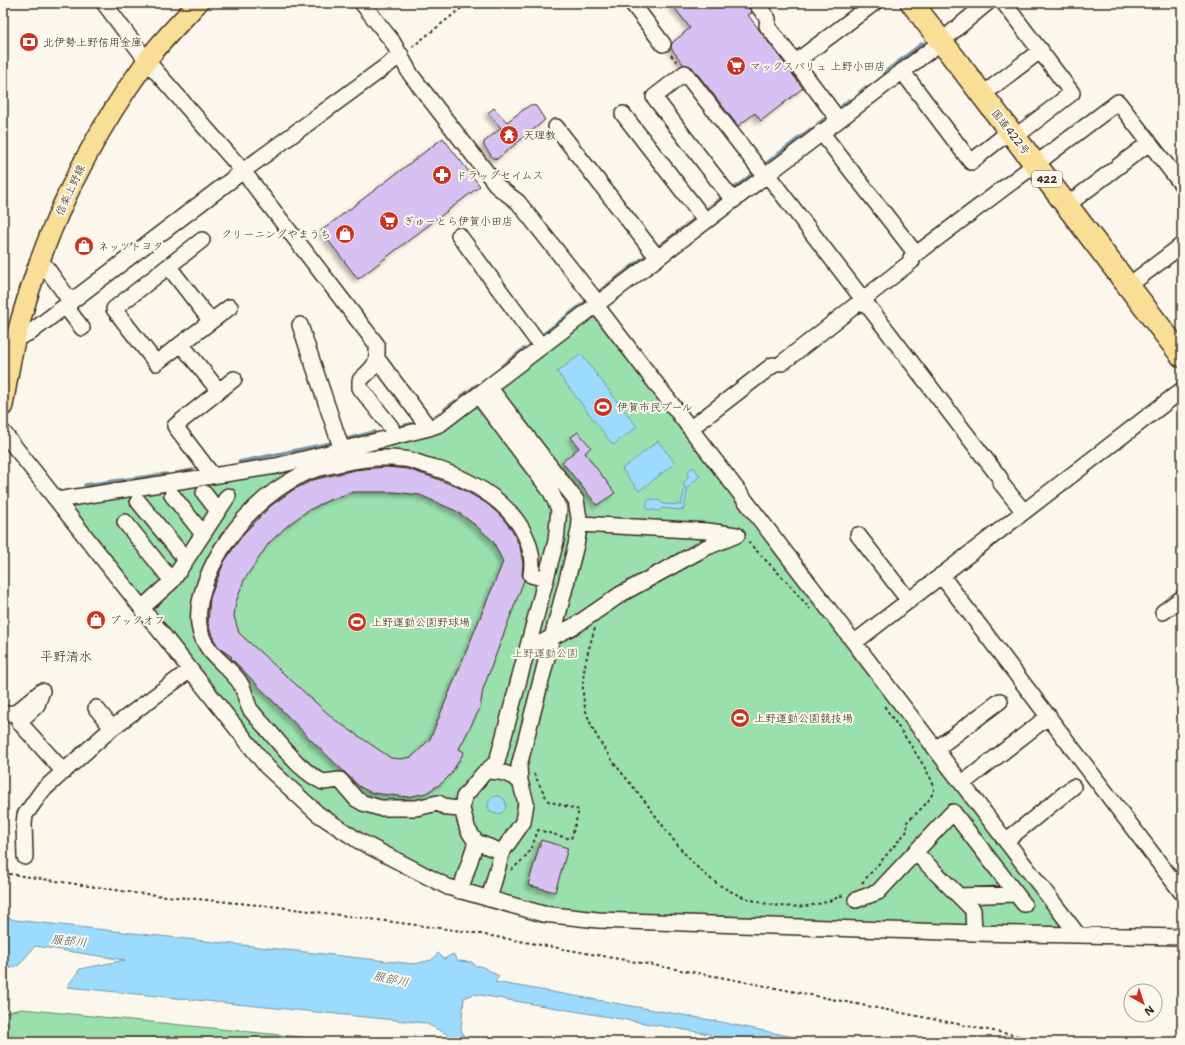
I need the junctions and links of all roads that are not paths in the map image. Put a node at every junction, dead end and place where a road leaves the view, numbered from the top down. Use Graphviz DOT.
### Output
graph roads {
  1 [pos="104,3"];
  2 [pos="198,3"];
  3 [pos="362,3"];
  4 [pos="632,3"];
  5 [pos="756,3"];
  6 [pos="874,3"];
  7 [pos="912,3"];
  8 [pos="987,3"];
  9 [pos="1004,3"];
  10 [pos="940,40"];
  11 [pos="663,44"];
  12 [pos="1041,50"];
  13 [pos="401,55"];
  14 [pos="792,58"];
  15 [pos="147,61"];
  16 [pos="902,71"];
  17 [pos="982,95"];
  18 [pos="623,114"];
  19 [pos="838,119"];
  20 [pos="556,127"];
  21 [pos="821,132"];
  22 [pos="1013,134"];
  23 [pos="1150,143"];
  24 [pos="1036,163"];
  25 [pos="243,171"];
  26 [pos="765,174"];
  27 [pos="1182,185"];
  28 [pos="732,199"];
  29 [pos="1067,205"];
  30 [pos="705,220"];
  31 [pos="459,235"];
  32 [pos="202,240"];
  33 [pos="1182,245"];
  34 [pos="916,254"];
  35 [pos="657,257"];
  36 [pos="40,259"];
  37 [pos="169,267"];
  38 [pos="1128,286"];
  39 [pos="862,299"];
  40 [pos="596,303"];
  41 [pos="68,304"];
  42 [pos="230,307"];
  43 [pos="210,320"];
  44 [pos="300,325"];
  45 [pos="82,328"];
  46 [pos="15,339"];
  47 [pos="181,344"];
  48 [pos="541,346"];
  49 [pos="1182,356"];
  50 [pos="378,360"];
  51 [pos="234,379"];
  52 [pos="1182,390"];
  53 [pos="219,391"];
  54 [pos="484,391"];
  55 [pos="3,406"];
  56 [pos="429,428"];
  57 [pos="691,428"];
  58 [pos="3,432"];
  59 [pos="393,437"];
  60 [pos="342,450"];
  61 [pos="213,476"];
  62 [pos="204,493"];
  63 [pos="172,495"];
  64 [pos="228,496"];
  65 [pos="57,500"];
  66 [pos="138,501"];
  67 [pos="218,511"];
  68 [pos="1024,512"];
  69 [pos="125,522"];
  70 [pos="580,524"];
  71 [pos="204,534"];
  72 [pos="858,535"];
  73 [pos="556,541"];
  74 [pos="576,545"];
  75 [pos="186,560"];
  76 [pos="941,575"];
  77 [pos="546,579"];
  78 [pos="172,581"];
  79 [pos="1182,598"];
  80 [pos="909,601"];
  81 [pos="142,608"];
  82 [pos="1164,612"];
  83 [pos="552,638"];
  84 [pos="855,642"];
  85 [pos="527,650"];
  86 [pos="190,670"];
  87 [pos="1000,701"];
  88 [pos="96,708"];
  89 [pos="3,715"];
  90 [pos="1049,716"];
  91 [pos="112,728"];
  92 [pos="936,749"];
  93 [pos="486,771"];
  94 [pos="64,772"];
  95 [pos="520,781"];
  96 [pos="962,783"];
  97 [pos="1073,787"];
  98 [pos="462,809"];
  99 [pos="1007,840"];
  100 [pos="476,842"];
  101 [pos="502,852"];
  102 [pos="915,852"];
  103 [pos="25,857"];
  104 [pos="460,890"];
  105 [pos="1182,893"];
  106 [pos="959,896"];
  107 [pos="850,898"];
  108 [pos="489,899"];
  109 [pos="974,933"];
  110 [pos="1078,935"];
  111 [pos="1182,938"];
  1 -- 15 [label="street"];
  2 -- 15 [label="main road, 信楽上野線"];
  3 -- 13 [label="street"];
  4 -- 11 [label="street"];
  5 -- 14 [label="street"];
  6 -- 14 [label="street"];
  7 -- 10 [label="highway, 国道422号 / 422"];
  8 -- 10 [label="street"];
  9 -- 12 [label="street"];
  10 -- 16 [label="street"];
  10 -- 17 [label="highway, 国道422号 / 422"];
  12 -- 17 [label="street"];
  12 -- 22 [label="street"];
  13 -- 25 [label="street"];
  13 -- 40 [label="street"];
  14 -- 19 [label="street"];
  15 -- 25 [label="street"];
  15 -- 36 [label="main road, 信楽上野線"];
  16 -- 19 [label="street"];
  16 -- 22 [label="street"];
  17 -- 22 [label="highway, 国道422号 / 422"];
  18 -- 30 [label="street"];
  19 -- 21 [label="street"];
  20 -- 35 [label="street"];
  21 -- 26 [label="street"];
  21 -- 34 [label="street"];
  22 -- 24 [label="highway, 国道422号 / 422"];
  23 -- 24 [label="street"];
  23 -- 27 [label="street"];
  23 -- 29 [label="street"];
  24 -- 29 [label="highway, 国道422号 / 422"];
  24 -- 34 [label="street"];
  25 -- 41 [label="street"];
  25 -- 50 [label="street"];
  26 -- 28 [label="street"];
  26 -- 28 [label="street"];
  26 -- 39 [label="street"];
  28 -- 30 [label="street"];
  29 -- 38 [label="highway, 国道422号 / 422"];
  30 -- 35 [label="street"];
  31 -- 48 [label="street"];
  32 -- 37 [label="street"];
  33 -- 38 [label="street"];
  34 -- 39 [label="street"];
  35 -- 40 [label="street"];
  36 -- 41 [label="street"];
  36 -- 46 [label="main road, 信楽上野線"];
  37 -- 43 [label="street"];
  37 -- 47 [label="street"];
  38 -- 49 [label="highway, 国道422号 / 422"];
  39 -- 57 [label="street"];
  39 -- 68 [label="street"];
  40 -- 48 [label="street"];
  40 -- 57 [label="street"];
  41 -- 45 [label="street"];
  41 -- 46 [label="street"];
  42 -- 43 [label="street"];
  43 -- 47 [label="street"];
  44 -- 60 [label="street"];
  46 -- 55 [label="main road, 信楽上野線"];
  47 -- 53 [label="street"];
  48 -- 54 [label="street"];
  50 -- 56 [label="street"];
  50 -- 59 [label="street"];
  51 -- 53 [label="street"];
  52 -- 68 [label="street"];
  53 -- 61 [label="street"];
  54 -- 56 [label="street"];
  54 -- 70 [label="street"];
  54 -- 73 [label="street"];
  56 -- 59 [label="street"];
  57 -- 84 [label="street"];
  58 -- 65 [label="street"];
  59 -- 60 [label="street"];
  60 -- 61 [label="street"];
  61 -- 65 [label="street"];
  62 -- 67 [label="street"];
  63 -- 71 [label="street"];
  64 -- 67 [label="street"];
  65 -- 81 [label="street"];
  66 -- 75 [label="street"];
  67 -- 71 [label="street"];
  68 -- 76 [label="street"];
  69 -- 78 [label="street"];
  70 -- 74 [label="street"];
  70 -- 83 [label="street"];
  71 -- 75 [label="street"];
  72 -- 80 [label="street"];
  73 -- 74 [label="street"];
  73 -- 77 [label="street"];
  74 -- 83 [label="street"];
  75 -- 78 [label="street"];
  76 -- 80 [label="street"];
  76 -- 90 [label="street"];
  77 -- 85 [label="street"];
  77 -- 98 [label="street"];
  78 -- 81 [label="street"];
  79 -- 82 [label="street"];
  80 -- 84 [label="street"];
  81 -- 86 [label="street"];
  83 -- 85 [label="street"];
  83 -- 95 [label="street"];
  84 -- 92 [label="street"];
  85 -- 93 [label="street"];
  86 -- 91 [label="street"];
  86 -- 104 [label="street"];
  87 -- 92 [label="street"];
  88 -- 91 [label="street"];
  89 -- 94 [label="street"];
  90 -- 96 [label="street"];
  90 -- 105 [label="street"];
  91 -- 94 [label="street"];
  92 -- 96 [label="street"];
  93 -- 95 [label="street"];
  93 -- 98 [label="street"];
  94 -- 103 [label="street"];
  95 -- 101 [label="street"];
  96 -- 99 [label="street"];
  97 -- 99 [label="street"];
  98 -- 100 [label="street"];
  99 -- 110 [label="street"];
  100 -- 101 [label="street"];
  100 -- 104 [label="street"];
  101 -- 108 [label="street"];
  102 -- 106 [label="street"];
  102 -- 106 [label="street"];
  102 -- 107 [label="street"];
  104 -- 108 [label="street"];
  106 -- 109 [label="street"];
  108 -- 109 [label="street"];
  109 -- 110 [label="street"];
  110 -- 111 [label="street"];
}
